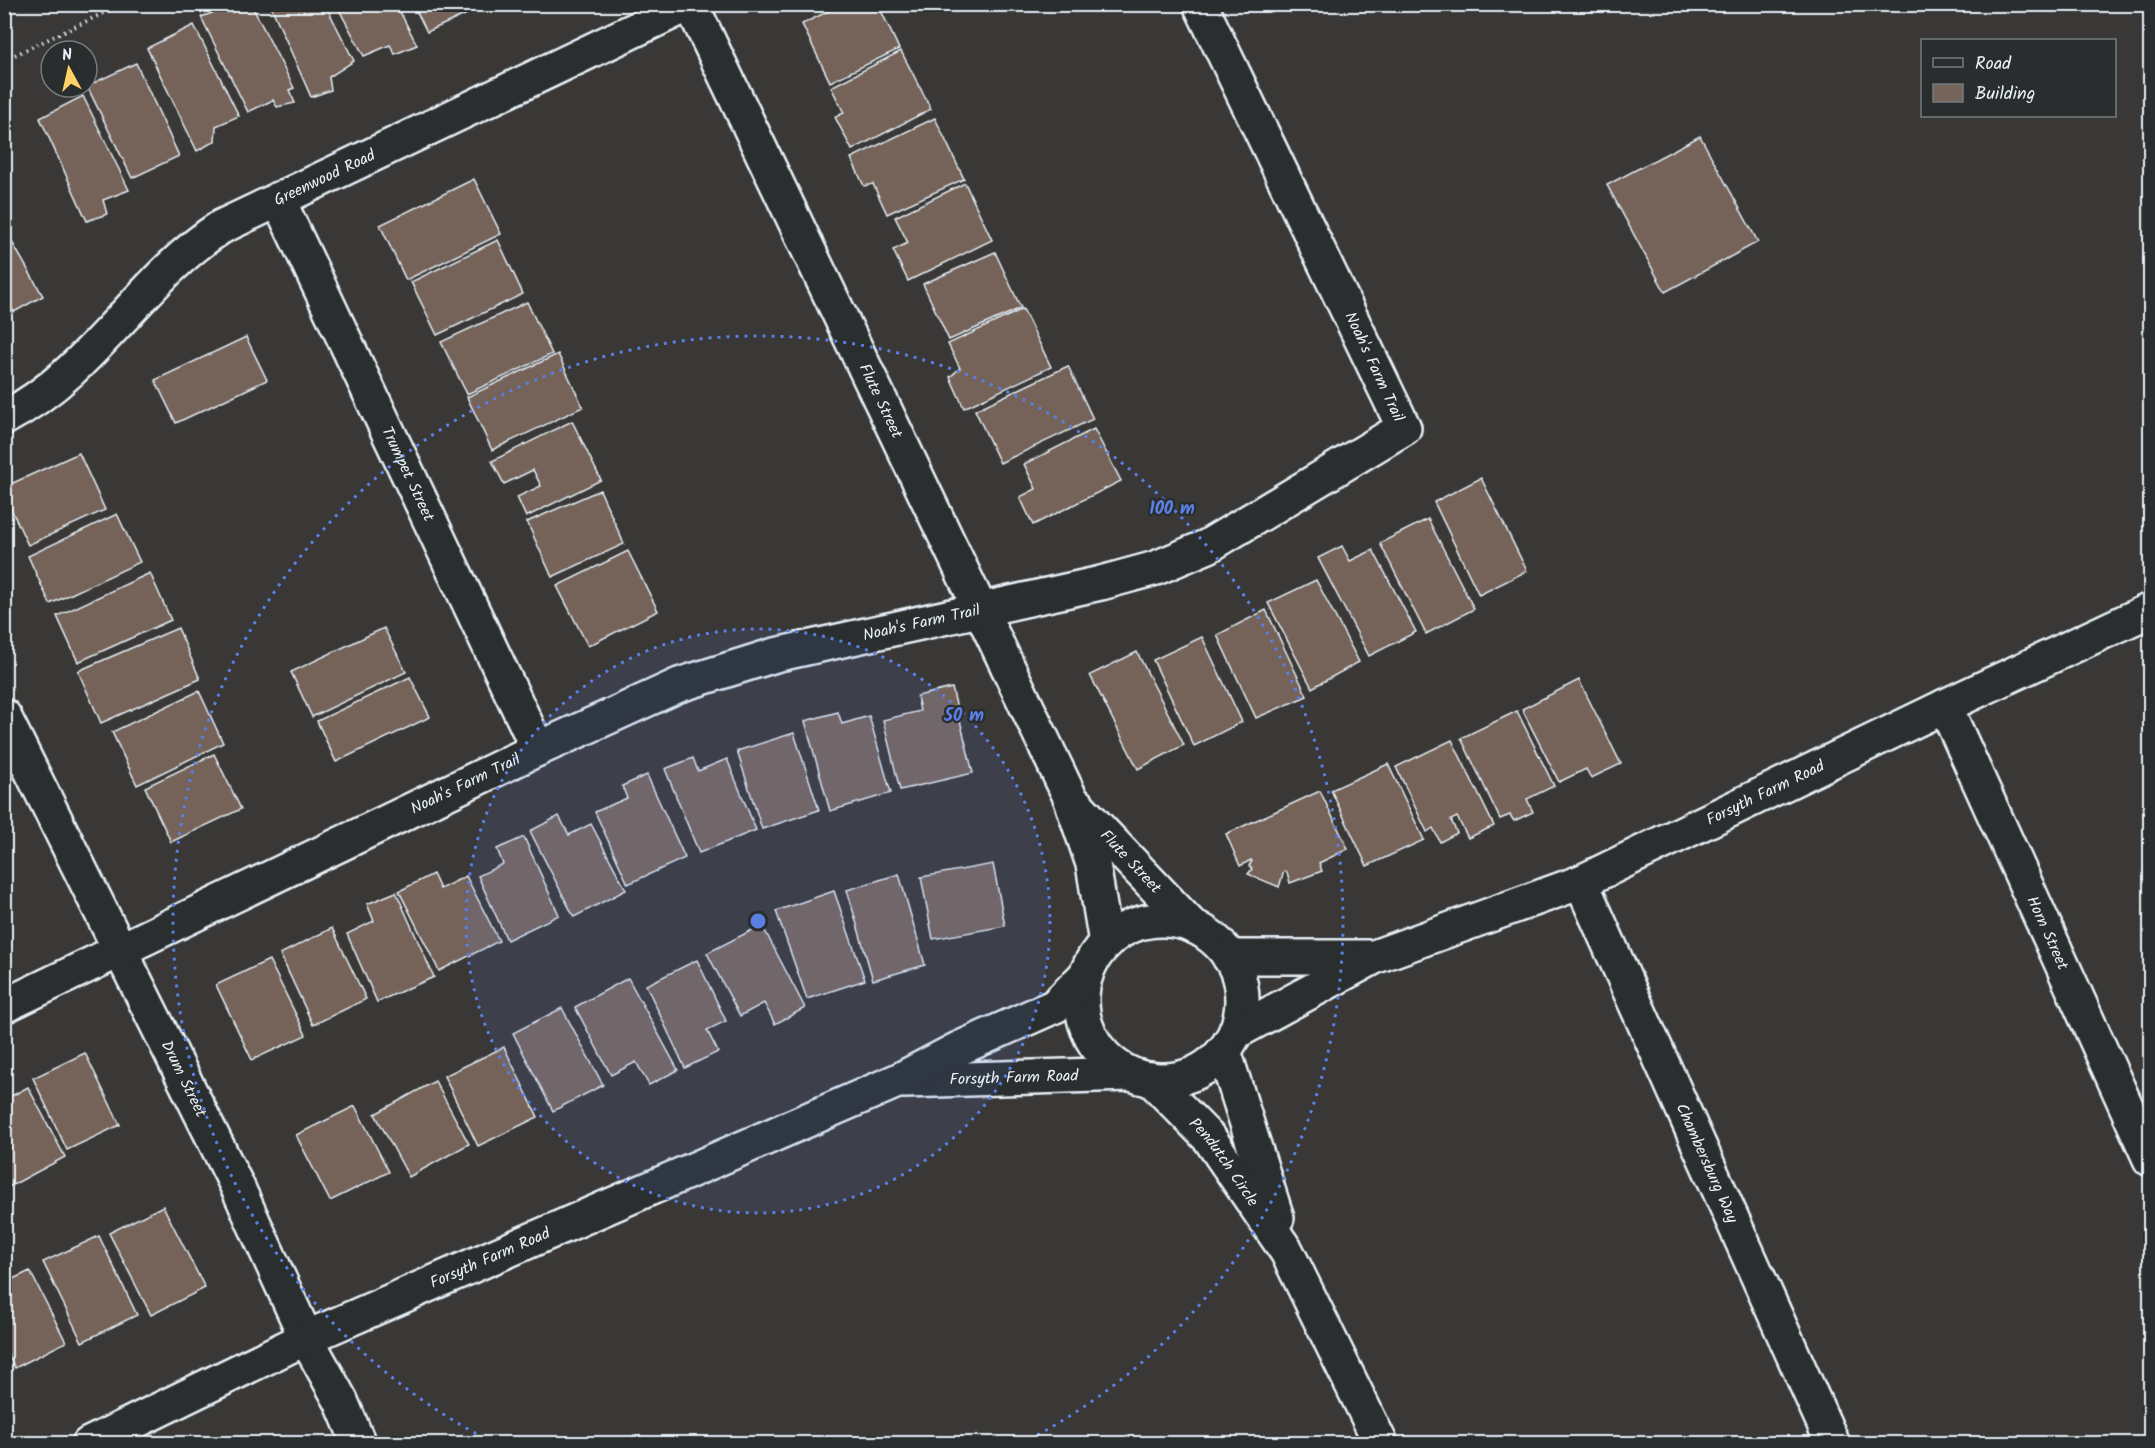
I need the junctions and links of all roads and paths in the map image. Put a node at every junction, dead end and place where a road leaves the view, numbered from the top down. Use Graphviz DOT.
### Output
graph roads {
  1 [pos="123,4"];
  2 [pos="690,4"];
  3 [pos="1200,4"];
  4 [pos="4,60"];
  5 [pos="278,199"];
  6 [pos="4,418"];
  7 [pos="978,609"];
  8 [pos="2151,610"];
  9 [pos="1945,706"];
  10 [pos="4,716"];
  11 [pos="537,749"];
  12 [pos="1070,797"];
  13 [pos="1581,882"];
  14 [pos="1192,926"];
  15 [pos="1106,943"];
  16 [pos="120,952"];
  17 [pos="1229,957"];
  18 [pos="1374,957"];
  19 [pos="1086,975"];
  20 [pos="4,1006"];
  21 [pos="1230,1041"];
  22 [pos="1141,1076"];
  23 [pos="897,1082"];
  24 [pos="2151,1159"];
  25 [pos="1287,1252"];
  26 [pos="306,1338"];
  27 [pos="89,1443"];
  28 [pos="359,1443"];
  29 [pos="1381,1443"];
  30 [pos="1833,1443"];
  1 -- 4 [label="path"];
  2 -- 5 [label="street, Greenwood Road"];
  2 -- 7 [label="street, Flute Street"];
  3 -- 7 [label="street, Noah's Farm Trail"];
  5 -- 6 [label="street, Greenwood Road"];
  5 -- 11 [label="street, Trumpet Street"];
  7 -- 11 [label="street, Noah's Farm Trail"];
  7 -- 12 [label="street, Flute Street"];
  8 -- 9 [label="street, Forsyth Farm Road"];
  9 -- 13 [label="street, Forsyth Farm Road"];
  9 -- 24 [label="street, Horn Street"];
  10 -- 16 [label="street, Drum Street"];
  11 -- 16 [label="street, Noah's Farm Trail"];
  12 -- 14 [label="street, Flute Street"];
  12 -- 15 [label="street, Flute Street"];
  13 -- 18 [label="street, Forsyth Farm Road"];
  13 -- 30 [label="street, Chambersburg Way"];
  14 -- 15 [label="street"];
  14 -- 17 [label="street"];
  15 -- 19 [label="street"];
  16 -- 20 [label="street, Noah's Farm Trail"];
  16 -- 26 [label="street, Drum Street"];
  17 -- 18 [label="street, Forsyth Farm Road"];
  17 -- 21 [label="street"];
  18 -- 21 [label="street, Forsyth Farm Road"];
  19 -- 22 [label="street"];
  19 -- 23 [label="street, Forsyth Farm Road"];
  21 -- 22 [label="street"];
  21 -- 25 [label="street, Pendutch Circle"];
  22 -- 23 [label="street, Forsyth Farm Road"];
  22 -- 25 [label="street, Pendutch Circle"];
  23 -- 26 [label="street, Forsyth Farm Road"];
  25 -- 29 [label="street, Pendutch Circle"];
  26 -- 27 [label="street, Forsyth Farm Road"];
  26 -- 28 [label="street, Drum Street"];
}
